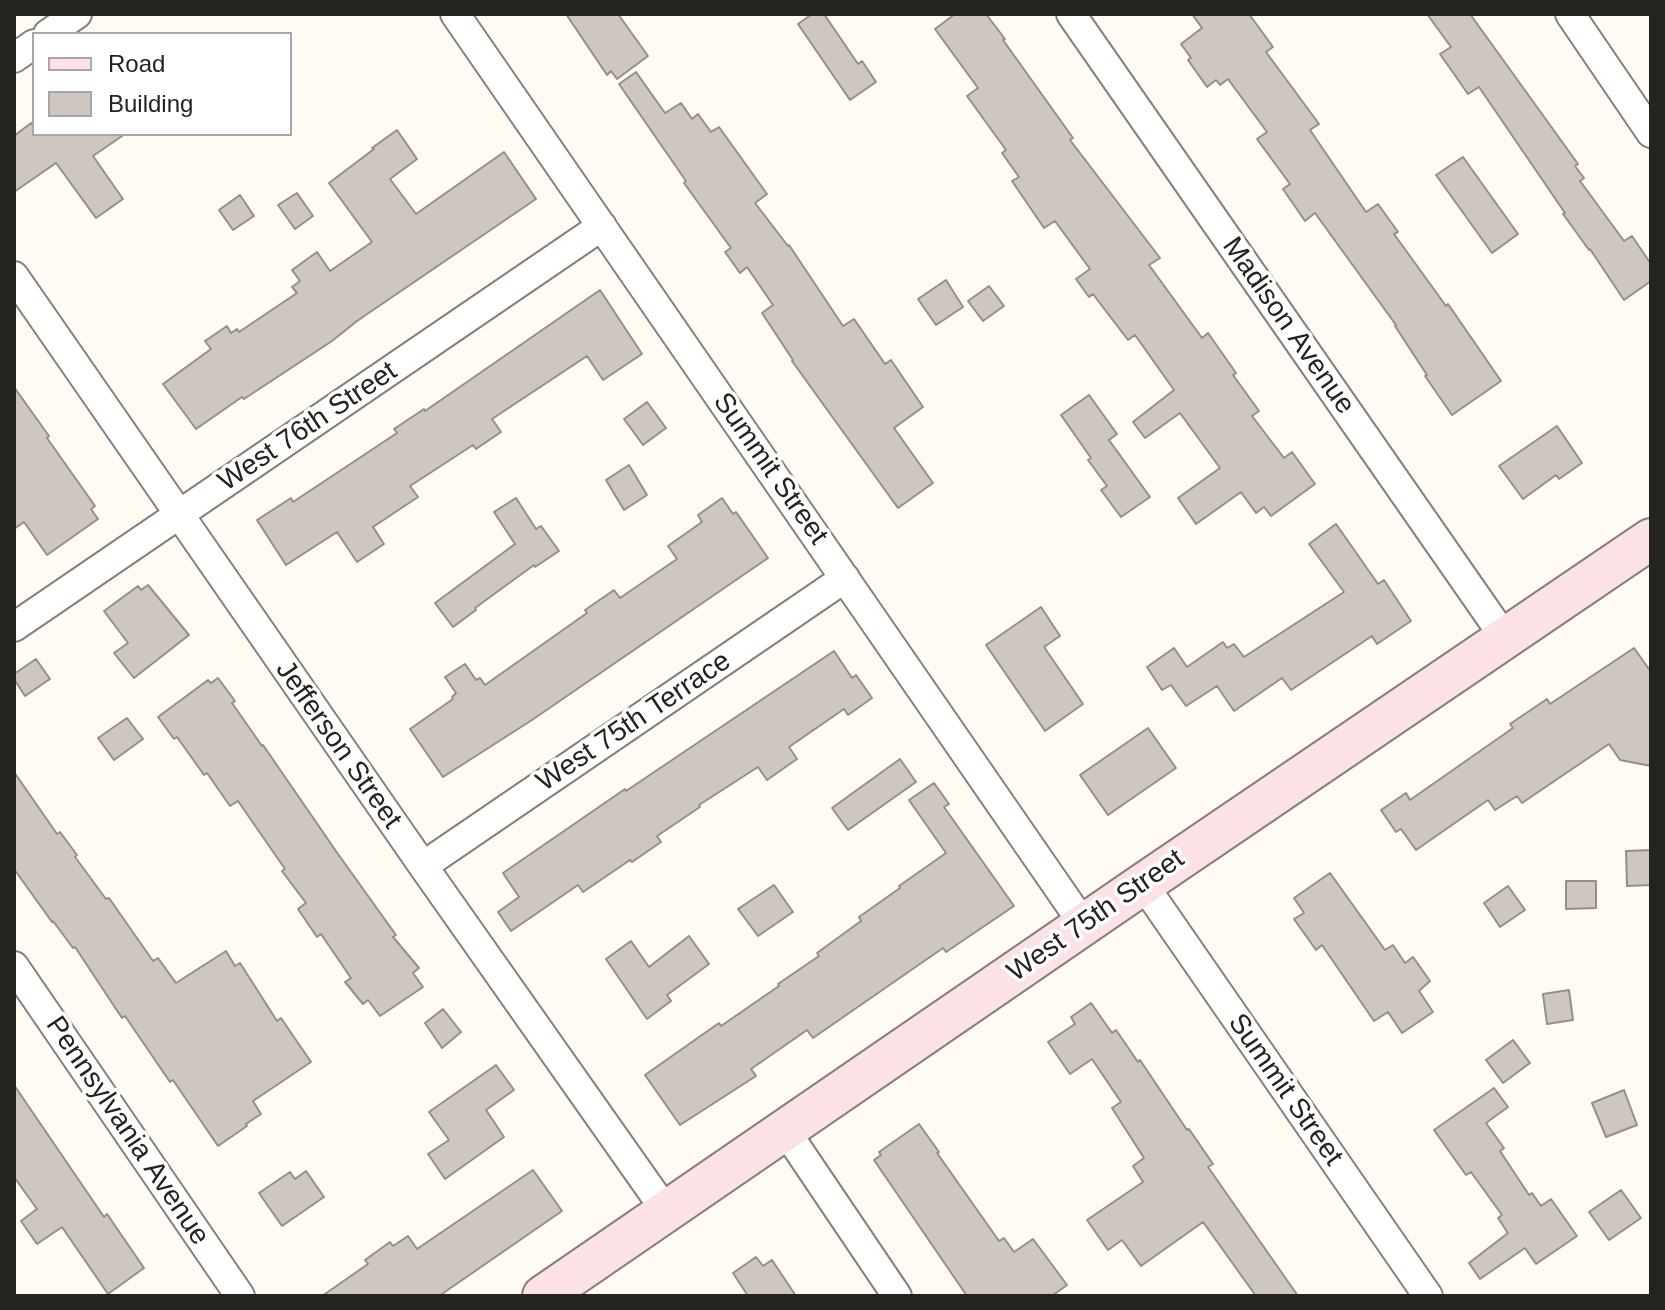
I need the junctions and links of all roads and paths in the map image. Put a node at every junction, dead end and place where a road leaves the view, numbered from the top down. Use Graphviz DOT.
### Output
graph roads {
  1 [pos="77,14"];
  2 [pos="455,14"];
  3 [pos="1071,14"];
  4 [pos="1570,14"];
  5 [pos="51,32"];
  6 [pos="32,45"];
  7 [pos="14,58"];
  8 [pos="1651,133"];
  9 [pos="602,226"];
  10 [pos="14,276"];
  11 [pos="178,515"];
  12 [pos="1651,539"];
  13 [pos="845,578"];
  14 [pos="14,627"];
  15 [pos="1505,638"];
  16 [pos="423,866"];
  17 [pos="1143,884"];
  18 [pos="1084,925"];
  19 [pos="14,966"];
  20 [pos="785,1130"];
  21 [pos="666,1211"];
  22 [pos="240,1296"];
  23 [pos="543,1296"];
  24 [pos="897,1296"];
  25 [pos="1428,1296"];
  1 -- 5 [label="street"];
  2 -- 9 [label="street, Summit Street"];
  3 -- 15 [label="street, Madison Avenue"];
  4 -- 8 [label="street"];
  6 -- 7 [label="street"];
  9 -- 11 [label="street, West 76th Street"];
  9 -- 13 [label="street, Summit Street"];
  10 -- 11 [label="street, Jefferson Street"];
  11 -- 14 [label="street, West 76th Street"];
  11 -- 16 [label="street, Jefferson Street"];
  12 -- 15 [label="main road, West 75th Street"];
  13 -- 16 [label="street, West 75th Terrace"];
  13 -- 18 [label="street, Summit Street"];
  15 -- 17 [label="main road, West 75th Street"];
  16 -- 21 [label="street, Jefferson Street"];
  17 -- 18 [label="main road, West 75th Street"];
  17 -- 25 [label="street, Summit Street"];
  18 -- 20 [label="main road, West 75th Street"];
  19 -- 22 [label="street, Pennsylvania Avenue"];
  20 -- 21 [label="main road, West 75th Street"];
  20 -- 24 [label="street"];
  21 -- 23 [label="main road, West 75th Street"];
}
